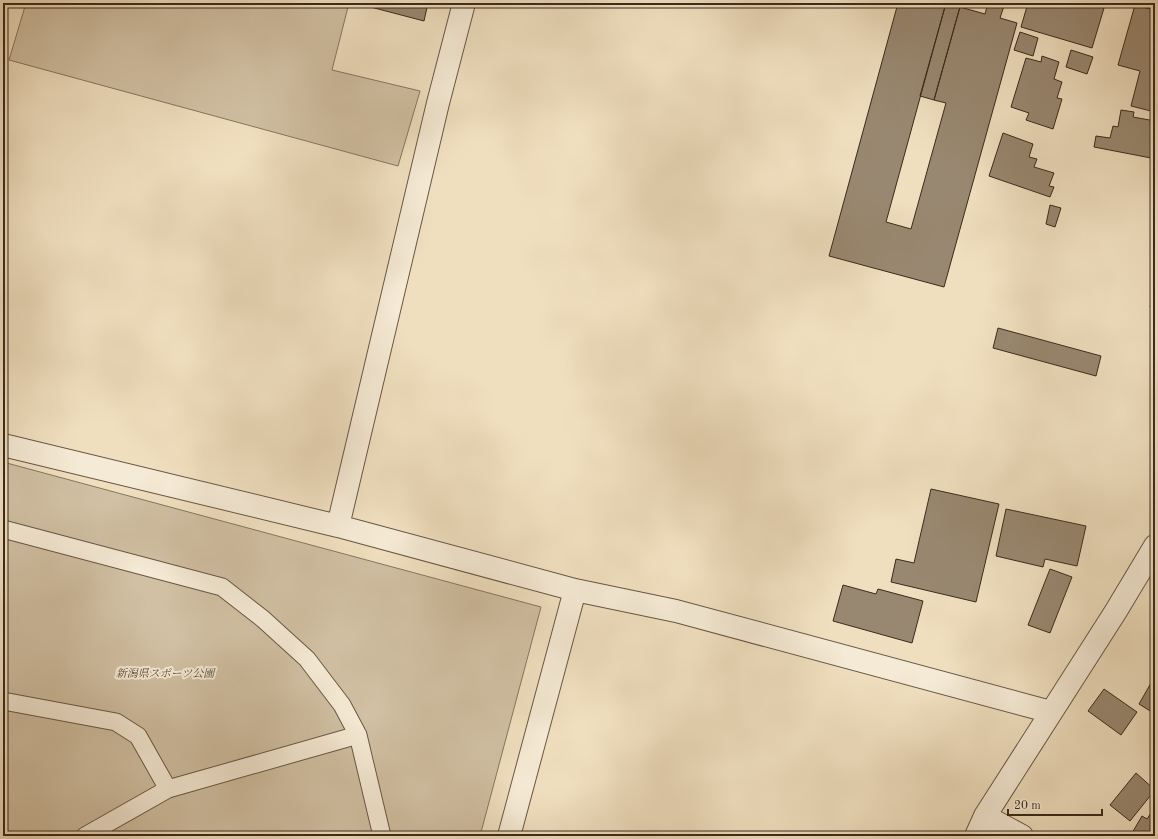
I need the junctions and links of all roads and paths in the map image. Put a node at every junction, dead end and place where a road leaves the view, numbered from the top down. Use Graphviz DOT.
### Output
graph roads {
  1 [pos="464,3"];
  2 [pos="3,445"];
  3 [pos="338,526"];
  4 [pos="3,529"];
  5 [pos="1155,546"];
  6 [pos="575,590"];
  7 [pos="3,701"];
  8 [pos="1051,712"];
  9 [pos="358,735"];
  10 [pos="168,789"];
  11 [pos="985,816"];
  12 [pos="85,836"];
  13 [pos="382,836"];
  14 [pos="509,836"];
  15 [pos="976,836"];
  16 [pos="1022,836"];
  1 -- 3 [label="street"];
  2 -- 3 [label="street"];
  3 -- 6 [label="street"];
  4 -- 9 [label="lane"];
  5 -- 8 [label="street"];
  6 -- 8 [label="street"];
  6 -- 14 [label="street"];
  7 -- 10 [label="lane"];
  8 -- 11 [label="street"];
  9 -- 10 [label="lane"];
  9 -- 13 [label="lane"];
  10 -- 12 [label="lane"];
  11 -- 15 [label="street"];
  11 -- 16 [label="street"];
}
